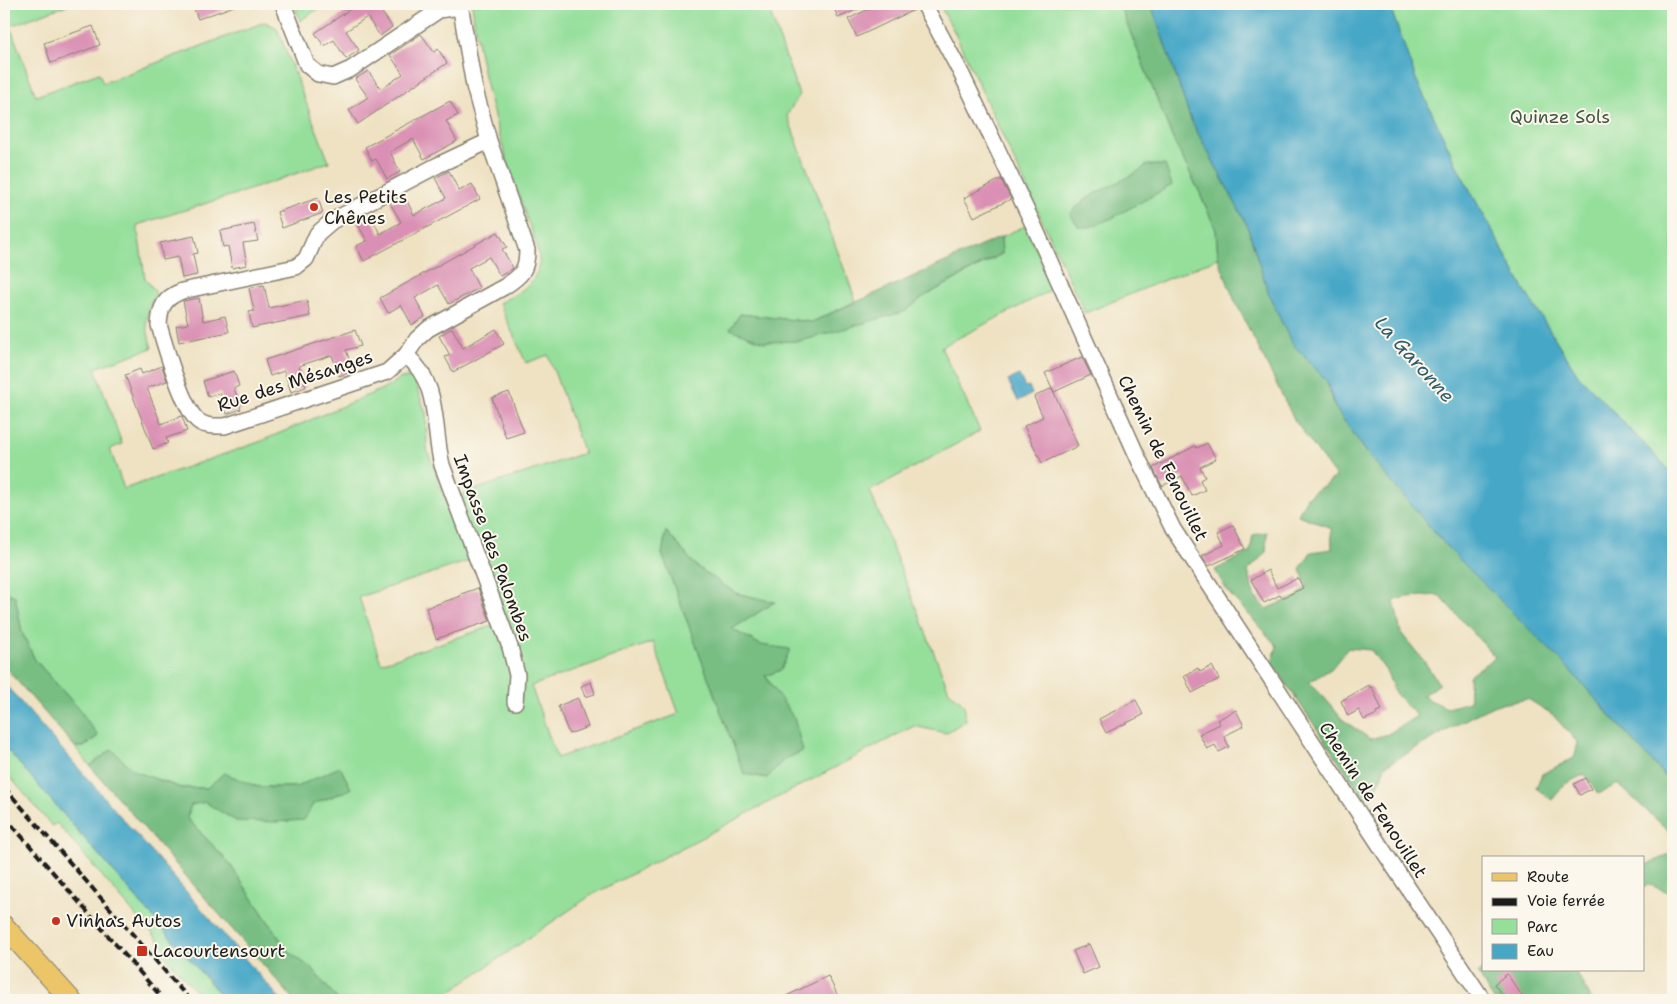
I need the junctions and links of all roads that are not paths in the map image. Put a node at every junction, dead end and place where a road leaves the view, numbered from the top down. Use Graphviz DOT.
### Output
graph roads {
  1 [pos="283,4"];
  2 [pos="924,4"];
  3 [pos="460,5"];
  4 [pos="489,141"];
  5 [pos="406,355"];
  6 [pos="515,702"];
  7 [pos="4,926"];
  8 [pos="70,1000"];
  9 [pos="1483,1000"];
  1 -- 3 [label="street"];
  2 -- 9 [label="street, Chemin de Fenouillet"];
  3 -- 4 [label="street, Rue des Mésanges"];
  4 -- 5 [label="street, Rue des Mésanges"];
  4 -- 5 [label="street, Rue des Mésanges"];
  5 -- 6 [label="street, Impasse des Palombes"];
  7 -- 8 [label="main road"];
}
